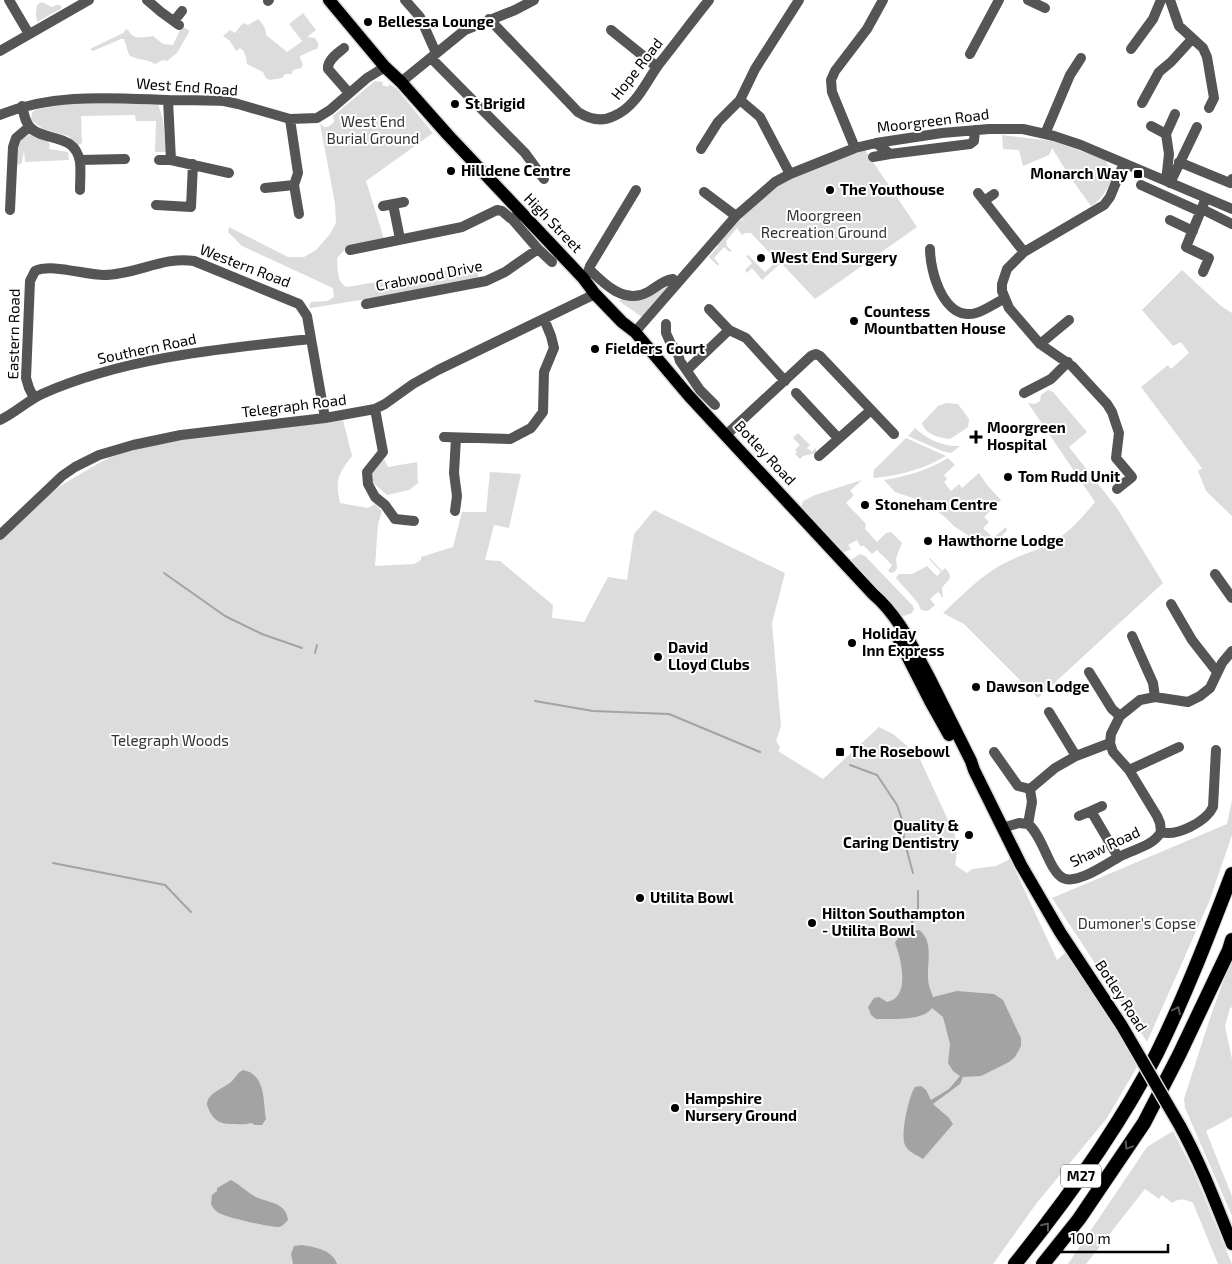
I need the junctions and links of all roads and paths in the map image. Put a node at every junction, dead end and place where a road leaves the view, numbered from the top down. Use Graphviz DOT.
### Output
graph roads {
  1 [pos="9,0"];
  2 [pos="89,0"];
  3 [pos="147,0"];
  4 [pos="329,0"];
  5 [pos="405,0"];
  6 [pos="534,0"];
  7 [pos="709,0"];
  8 [pos="799,0"];
  9 [pos="883,0"];
  10 [pos="999,0"];
  11 [pos="1028,0"];
  12 [pos="1161,0"];
  13 [pos="1170,0"];
  14 [pos="1045,8"];
  15 [pos="182,11"];
  16 [pos="490,19"];
  17 [pos="611,30"];
  18 [pos="29,34"];
  19 [pos="1192,39"];
  20 [pos="344,48"];
  21 [pos="1131,49"];
  22 [pos="0,51"];
  23 [pos="970,54"];
  24 [pos="433,55"];
  25 [pos="1081,58"];
  26 [pos="385,67"];
  27 [pos="657,67"];
  28 [pos="401,82"];
  29 [pos="349,93"];
  30 [pos="168,100"];
  31 [pos="740,100"];
  32 [pos="1142,103"];
  33 [pos="22,106"];
  34 [pos="1209,108"];
  35 [pos="1175,114"];
  36 [pos="0,115"];
  37 [pos="290,120"];
  38 [pos="1151,126"];
  39 [pos="29,127"];
  40 [pos="1197,127"];
  41 [pos="975,130"];
  42 [pos="1045,134"];
  43 [pos="1166,134"];
  44 [pos="876,143"];
  45 [pos="855,148"];
  46 [pos="701,149"];
  47 [pos="890,154"];
  48 [pos="873,157"];
  49 [pos="125,159"];
  50 [pos="80,160"];
  51 [pos="158,160"];
  52 [pos="171,160"];
  53 [pos="1180,162"];
  54 [pos="1124,163"];
  55 [pos="193,164"];
  56 [pos="229,173"];
  57 [pos="790,174"];
  58 [pos="544,179"];
  59 [pos="1232,179"];
  60 [pos="1168,182"];
  61 [pos="294,185"];
  62 [pos="1142,185"];
  63 [pos="265,188"];
  64 [pos="80,190"];
  65 [pos="636,190"];
  66 [pos="704,192"];
  67 [pos="994,194"];
  68 [pos="1206,198"];
  69 [pos="393,204"];
  70 [pos="156,205"];
  71 [pos="1232,209"];
  72 [pos="10,210"];
  73 [pos="1201,211"];
  74 [pos="298,214"];
  75 [pos="517,216"];
  76 [pos="736,216"];
  77 [pos="1170,220"];
  78 [pos="1232,224"];
  79 [pos="1193,231"];
  80 [pos="400,239"];
  81 [pos="930,249"];
  82 [pos="350,250"];
  83 [pos="538,250"];
  84 [pos="1024,252"];
  85 [pos="552,262"];
  86 [pos="35,271"];
  87 [pos="1203,272"];
  88 [pos="586,274"];
  89 [pos="673,279"];
  90 [pos="595,294"];
  91 [pos="1004,299"];
  92 [pos="366,304"];
  93 [pos="709,309"];
  94 [pos="544,319"];
  95 [pos="1069,320"];
  96 [pos="666,324"];
  97 [pos="728,330"];
  98 [pos="636,332"];
  99 [pos="310,339"];
  100 [pos="1040,344"];
  101 [pos="1068,362"];
  102 [pos="686,370"];
  103 [pos="784,381"];
  104 [pos="1024,392"];
  105 [pos="796,393"];
  106 [pos="34,398"];
  107 [pos="715,405"];
  108 [pos="375,409"];
  109 [pos="871,410"];
  110 [pos="325,418"];
  111 [pos="0,420"];
  112 [pos="894,434"];
  113 [pos="726,435"];
  114 [pos="444,437"];
  115 [pos="456,438"];
  116 [pos="838,438"];
  117 [pos="819,456"];
  118 [pos="1117,489"];
  119 [pos="455,511"];
  120 [pos="414,522"];
  121 [pos="0,535"];
  122 [pos="1215,574"];
  123 [pos="1232,598"];
  124 [pos="1171,604"];
  125 [pos="1132,636"];
  126 [pos="1232,651"];
  127 [pos="1089,672"];
  128 [pos="1217,672"];
  129 [pos="1155,697"];
  130 [pos="1049,712"];
  131 [pos="1120,716"];
  132 [pos="1110,743"];
  133 [pos="1179,747"];
  134 [pos="1216,750"];
  135 [pos="994,752"];
  136 [pos="1076,756"];
  137 [pos="1129,770"];
  138 [pos="1030,789"];
  139 [pos="1102,806"];
  140 [pos="1092,811"];
  141 [pos="1080,816"];
  142 [pos="1028,824"];
  143 [pos="1002,828"];
  144 [pos="1160,832"];
  145 [pos="1118,857"];
  146 [pos="1232,874"];
  147 [pos="1232,940"];
  148 [pos="1232,1244"];
  149 [pos="1015,1264"];
  150 [pos="1043,1264"];
  1 -- 18 [label="street"];
  2 -- 18 [label="street"];
  3 -- 15 [label="street"];
  4 -- 26 [label="main road, High Street"];
  5 -- 24 [label="street"];
  6 -- 16 [label="street"];
  7 -- 27 [label="street, Hope Road"];
  8 -- 31 [label="street"];
  9 -- 45 [label="street"];
  10 -- 23 [label="street"];
  11 -- 14 [label="street"];
  12 -- 21 [label="street"];
  13 -- 19 [label="street"];
  16 -- 24 [label="street"];
  16 -- 27 [label="street, Hope Road"];
  17 -- 27 [label="street"];
  18 -- 22 [label="street"];
  19 -- 32 [label="street"];
  19 -- 34 [label="street"];
  20 -- 29 [label="street"];
  24 -- 28 [label="street"];
  24 -- 58 [label="street"];
  25 -- 42 [label="street"];
  26 -- 28 [label="main road, High Street"];
  26 -- 29 [label="street, West End Road"];
  28 -- 75 [label="main road, High Street"];
  29 -- 37 [label="street, West End Road"];
  30 -- 33 [label="street, West End Road"];
  30 -- 37 [label="street, West End Road"];
  30 -- 52 [label="street"];
  31 -- 46 [label="street"];
  31 -- 57 [label="street"];
  33 -- 36 [label="street, West End Road"];
  33 -- 39 [label="street"];
  35 -- 43 [label="street"];
  37 -- 61 [label="street"];
  38 -- 43 [label="street"];
  39 -- 50 [label="street"];
  39 -- 72 [label="street"];
  40 -- 53 [label="street"];
  41 -- 42 [label="street, Moorgreen Road"];
  41 -- 44 [label="street, Moorgreen Road"];
  41 -- 47 [label="street"];
  42 -- 54 [label="street, Moorgreen Road"];
  43 -- 60 [label="street"];
  44 -- 45 [label="street, Moorgreen Road"];
  44 -- 47 [label="street"];
  45 -- 57 [label="street, Moorgreen Road"];
  47 -- 48 [label="street"];
  49 -- 50 [label="street"];
  50 -- 64 [label="street"];
  51 -- 52 [label="street"];
  52 -- 55 [label="street"];
  53 -- 59 [label="street"];
  53 -- 60 [label="street"];
  54 -- 60 [label="street, Moorgreen Road"];
  54 -- 84 [label="street"];
  55 -- 56 [label="street"];
  55 -- 70 [label="street"];
  57 -- 76 [label="street, Moorgreen Road"];
  60 -- 68 [label="street, Moorgreen Road"];
  61 -- 63 [label="street"];
  61 -- 74 [label="street"];
  62 -- 73 [label="street"];
  65 -- 88 [label="street"];
  66 -- 76 [label="street"];
  67 -- 84 [label="street"];
  68 -- 71 [label="street, Moorgreen Road"];
  68 -- 73 [label="street"];
  69 -- 80 [label="street"];
  73 -- 78 [label="street"];
  73 -- 79 [label="street"];
  75 -- 80 [label="street"];
  75 -- 83 [label="street"];
  75 -- 88 [label="main road, High Street"];
  76 -- 98 [label="street, Moorgreen Road"];
  77 -- 79 [label="street"];
  79 -- 87 [label="street"];
  80 -- 82 [label="street"];
  81 -- 91 [label="street"];
  83 -- 85 [label="street"];
  83 -- 92 [label="street, Crabwood Drive"];
  84 -- 91 [label="street"];
  86 -- 99 [label="street, Western Road"];
  86 -- 106 [label="street, Eastern Road"];
  88 -- 89 [label="street"];
  88 -- 90 [label="main road, High Street"];
  90 -- 94 [label="street, Telegraph Road"];
  90 -- 98 [label="main road, High Street"];
  91 -- 100 [label="street"];
  93 -- 97 [label="street"];
  94 -- 108 [label="street, Telegraph Road"];
  94 -- 115 [label="street"];
  95 -- 100 [label="street"];
  96 -- 102 [label="street"];
  97 -- 102 [label="street"];
  97 -- 103 [label="street"];
  98 -- 113 [label="main road, Botley Road"];
  99 -- 106 [label="street, Southern Road"];
  99 -- 110 [label="street, Western Road"];
  100 -- 101 [label="street"];
  101 -- 104 [label="street"];
  101 -- 118 [label="street"];
  102 -- 107 [label="street"];
  103 -- 109 [label="street"];
  103 -- 113 [label="street"];
  105 -- 116 [label="street"];
  106 -- 111 [label="street, Southern Road"];
  108 -- 110 [label="street, Telegraph Road"];
  108 -- 120 [label="street"];
  109 -- 112 [label="street"];
  109 -- 116 [label="street"];
  110 -- 121 [label="street, Telegraph Road"];
  113 -- 143 [label="main road, Botley Road"];
  114 -- 115 [label="street"];
  115 -- 119 [label="street"];
  116 -- 117 [label="street"];
  122 -- 123 [label="street"];
  124 -- 128 [label="street"];
  125 -- 129 [label="street"];
  126 -- 128 [label="street"];
  127 -- 131 [label="street"];
  128 -- 129 [label="street"];
  129 -- 131 [label="street"];
  130 -- 136 [label="street"];
  131 -- 132 [label="street"];
  132 -- 136 [label="street"];
  132 -- 137 [label="street"];
  133 -- 137 [label="street"];
  134 -- 144 [label="street"];
  135 -- 138 [label="street"];
  136 -- 138 [label="street"];
  137 -- 144 [label="street"];
  138 -- 142 [label="street"];
  139 -- 140 [label="street"];
  140 -- 141 [label="street"];
  140 -- 145 [label="street"];
  142 -- 143 [label="street"];
  142 -- 145 [label="street, Shaw Road"];
  143 -- 148 [label="main road, Botley Road, bridge"];
  144 -- 145 [label="street, Shaw Road"];
  149 -- 146 [label="highway, M27, one-way"];
  147 -- 150 [label="highway, M27, one-way"];
}
